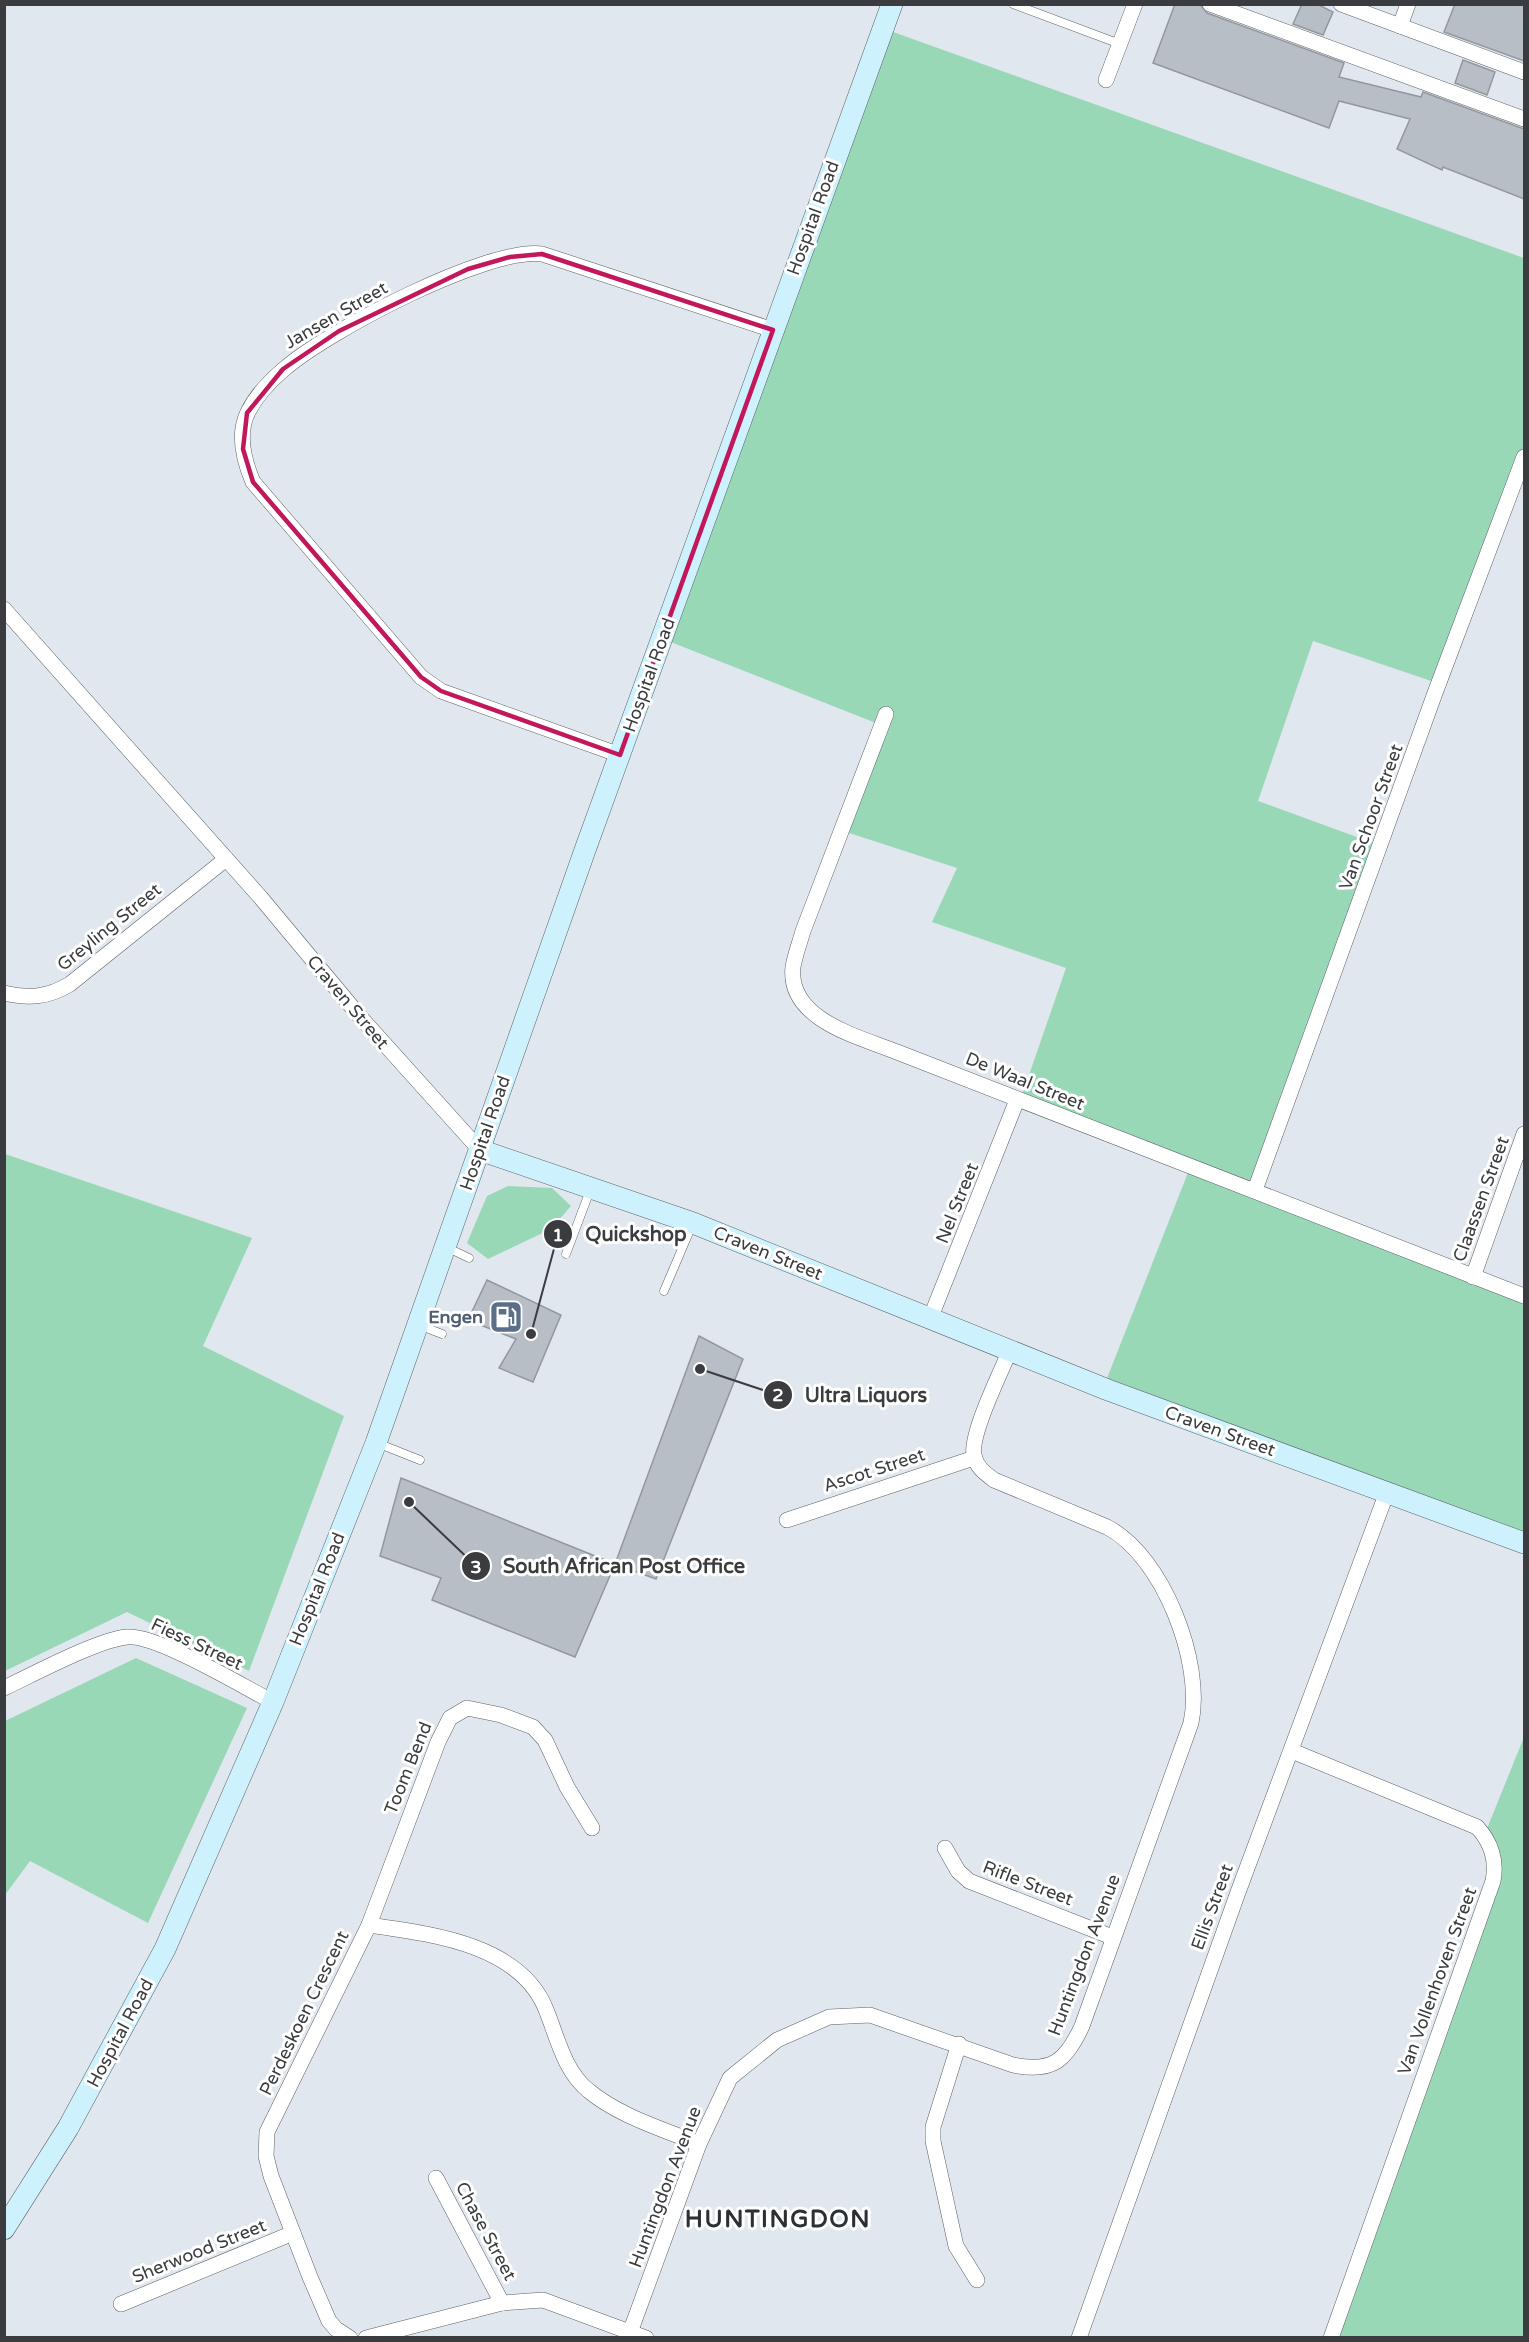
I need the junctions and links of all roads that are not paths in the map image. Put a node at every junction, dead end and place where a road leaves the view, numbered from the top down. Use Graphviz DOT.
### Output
graph roads {
  1 [pos="892,4"];
  2 [pos="1013,4"];
  3 [pos="1135,4"];
  4 [pos="1209,4"];
  5 [pos="1341,4"];
  6 [pos="1408,4"];
  7 [pos="1400,26"];
  8 [pos="1120,44"];
  9 [pos="1524,72"];
  10 [pos="1106,80"];
  11 [pos="1524,119"];
  12 [pos="773,330"];
  13 [pos="1524,457"];
  14 [pos="4,609"];
  15 [pos="886,714"];
  16 [pos="620,755"];
  17 [pos="226,859"];
  18 [pos="4,993"];
  19 [pos="1017,1100"];
  20 [pos="1524,1134"];
  21 [pos="480,1150"];
  22 [pos="592,1187"];
  23 [pos="1255,1190"];
  24 [pos="693,1223"];
  25 [pos="446,1247"];
  26 [pos="566,1254"];
  27 [pos="469,1258"];
  28 [pos="1473,1277"];
  29 [pos="664,1291"];
  30 [pos="1524,1296"];
  31 [pos="930,1319"];
  32 [pos="418,1325"];
  33 [pos="442,1334"];
  34 [pos="1010,1350"];
  35 [pos="376,1443"];
  36 [pos="974,1458"];
  37 [pos="420,1460"];
  38 [pos="1386,1492"];
  39 [pos="787,1520"];
  40 [pos="1524,1543"];
  41 [pos="4,1688"];
  42 [pos="273,1702"];
  43 [pos="1292,1751"];
  44 [pos="592,1828"];
  45 [pos="945,1848"];
  46 [pos="369,1925"];
  47 [pos="1112,1937"];
  48 [pos="958,2044"];
  49 [pos="699,2144"];
  50 [pos="436,2178"];
  51 [pos="4,2229"];
  52 [pos="293,2233"];
  53 [pos="977,2280"];
  54 [pos="502,2303"];
  55 [pos="121,2304"];
  56 [pos="629,2335"];
  57 [pos="350,2337"];
  58 [pos="366,2337"];
  59 [pos="646,2337"];
  60 [pos="1079,2337"];
  61 [pos="1331,2337"];
  1 -- 12 [label="main road, Hospital Road"];
  2 -- 8 [label="lane"];
  3 -- 8 [label="street"];
  4 -- 11 [label="street"];
  5 -- 7 [label="street"];
  6 -- 7 [label="street"];
  7 -- 9 [label="street"];
  8 -- 10 [label="street"];
  12 -- 16 [label="main road, Hospital Road"];
  12 -- 16 [label="street, Jansen Street"];
  13 -- 23 [label="street, Van Schoor Street"];
  14 -- 17 [label="street, Craven Street"];
  15 -- 19 [label="street, De Waal Street"];
  16 -- 21 [label="main road, Hospital Road"];
  17 -- 18 [label="street, Greyling Street"];
  17 -- 21 [label="street, Craven Street"];
  19 -- 23 [label="street, De Waal Street"];
  19 -- 31 [label="street, Nel Street"];
  20 -- 28 [label="street, Claassen Street"];
  21 -- 22 [label="main road, Craven Street"];
  21 -- 25 [label="main road, Hospital Road"];
  22 -- 24 [label="main road, Craven Street"];
  22 -- 26 [label="lane"];
  23 -- 28 [label="street, De Waal Street"];
  24 -- 29 [label="lane"];
  24 -- 31 [label="main road, Craven Street"];
  25 -- 27 [label="lane"];
  25 -- 32 [label="main road, Hospital Road"];
  28 -- 30 [label="street, De Waal Street"];
  31 -- 34 [label="main road, Craven Street"];
  32 -- 33 [label="lane"];
  32 -- 35 [label="main road, Hospital Road"];
  34 -- 36 [label="street"];
  34 -- 38 [label="main road, Craven Street"];
  35 -- 37 [label="lane"];
  35 -- 42 [label="main road, Hospital Road"];
  36 -- 39 [label="street, Ascot Street"];
  36 -- 47 [label="street, Huntingdon Avenue"];
  38 -- 40 [label="main road, Craven Street"];
  38 -- 43 [label="street, Ellis Street"];
  41 -- 42 [label="street, Fiess Street"];
  42 -- 51 [label="main road, Hospital Road"];
  43 -- 60 [label="street, Ellis Street"];
  43 -- 61 [label="street, Van Vollenhoven Street"];
  44 -- 46 [label="street, Toom Bend"];
  45 -- 47 [label="street, Rifle Street"];
  46 -- 49 [label="street, Perdeskoen Crescent"];
  46 -- 52 [label="street, Perdeskoen Crescent"];
  47 -- 48 [label="street, Huntingdon Avenue"];
  48 -- 49 [label="street, Huntingdon Avenue"];
  48 -- 53 [label="street"];
  49 -- 56 [label="street, Huntingdon Avenue"];
  50 -- 54 [label="street, Chase Street"];
  52 -- 55 [label="street, Sherwood Street"];
  52 -- 57 [label="street, Perdeskoen Crescent"];
  54 -- 56 [label="street"];
  54 -- 58 [label="street"];
  56 -- 59 [label="street"];
}
